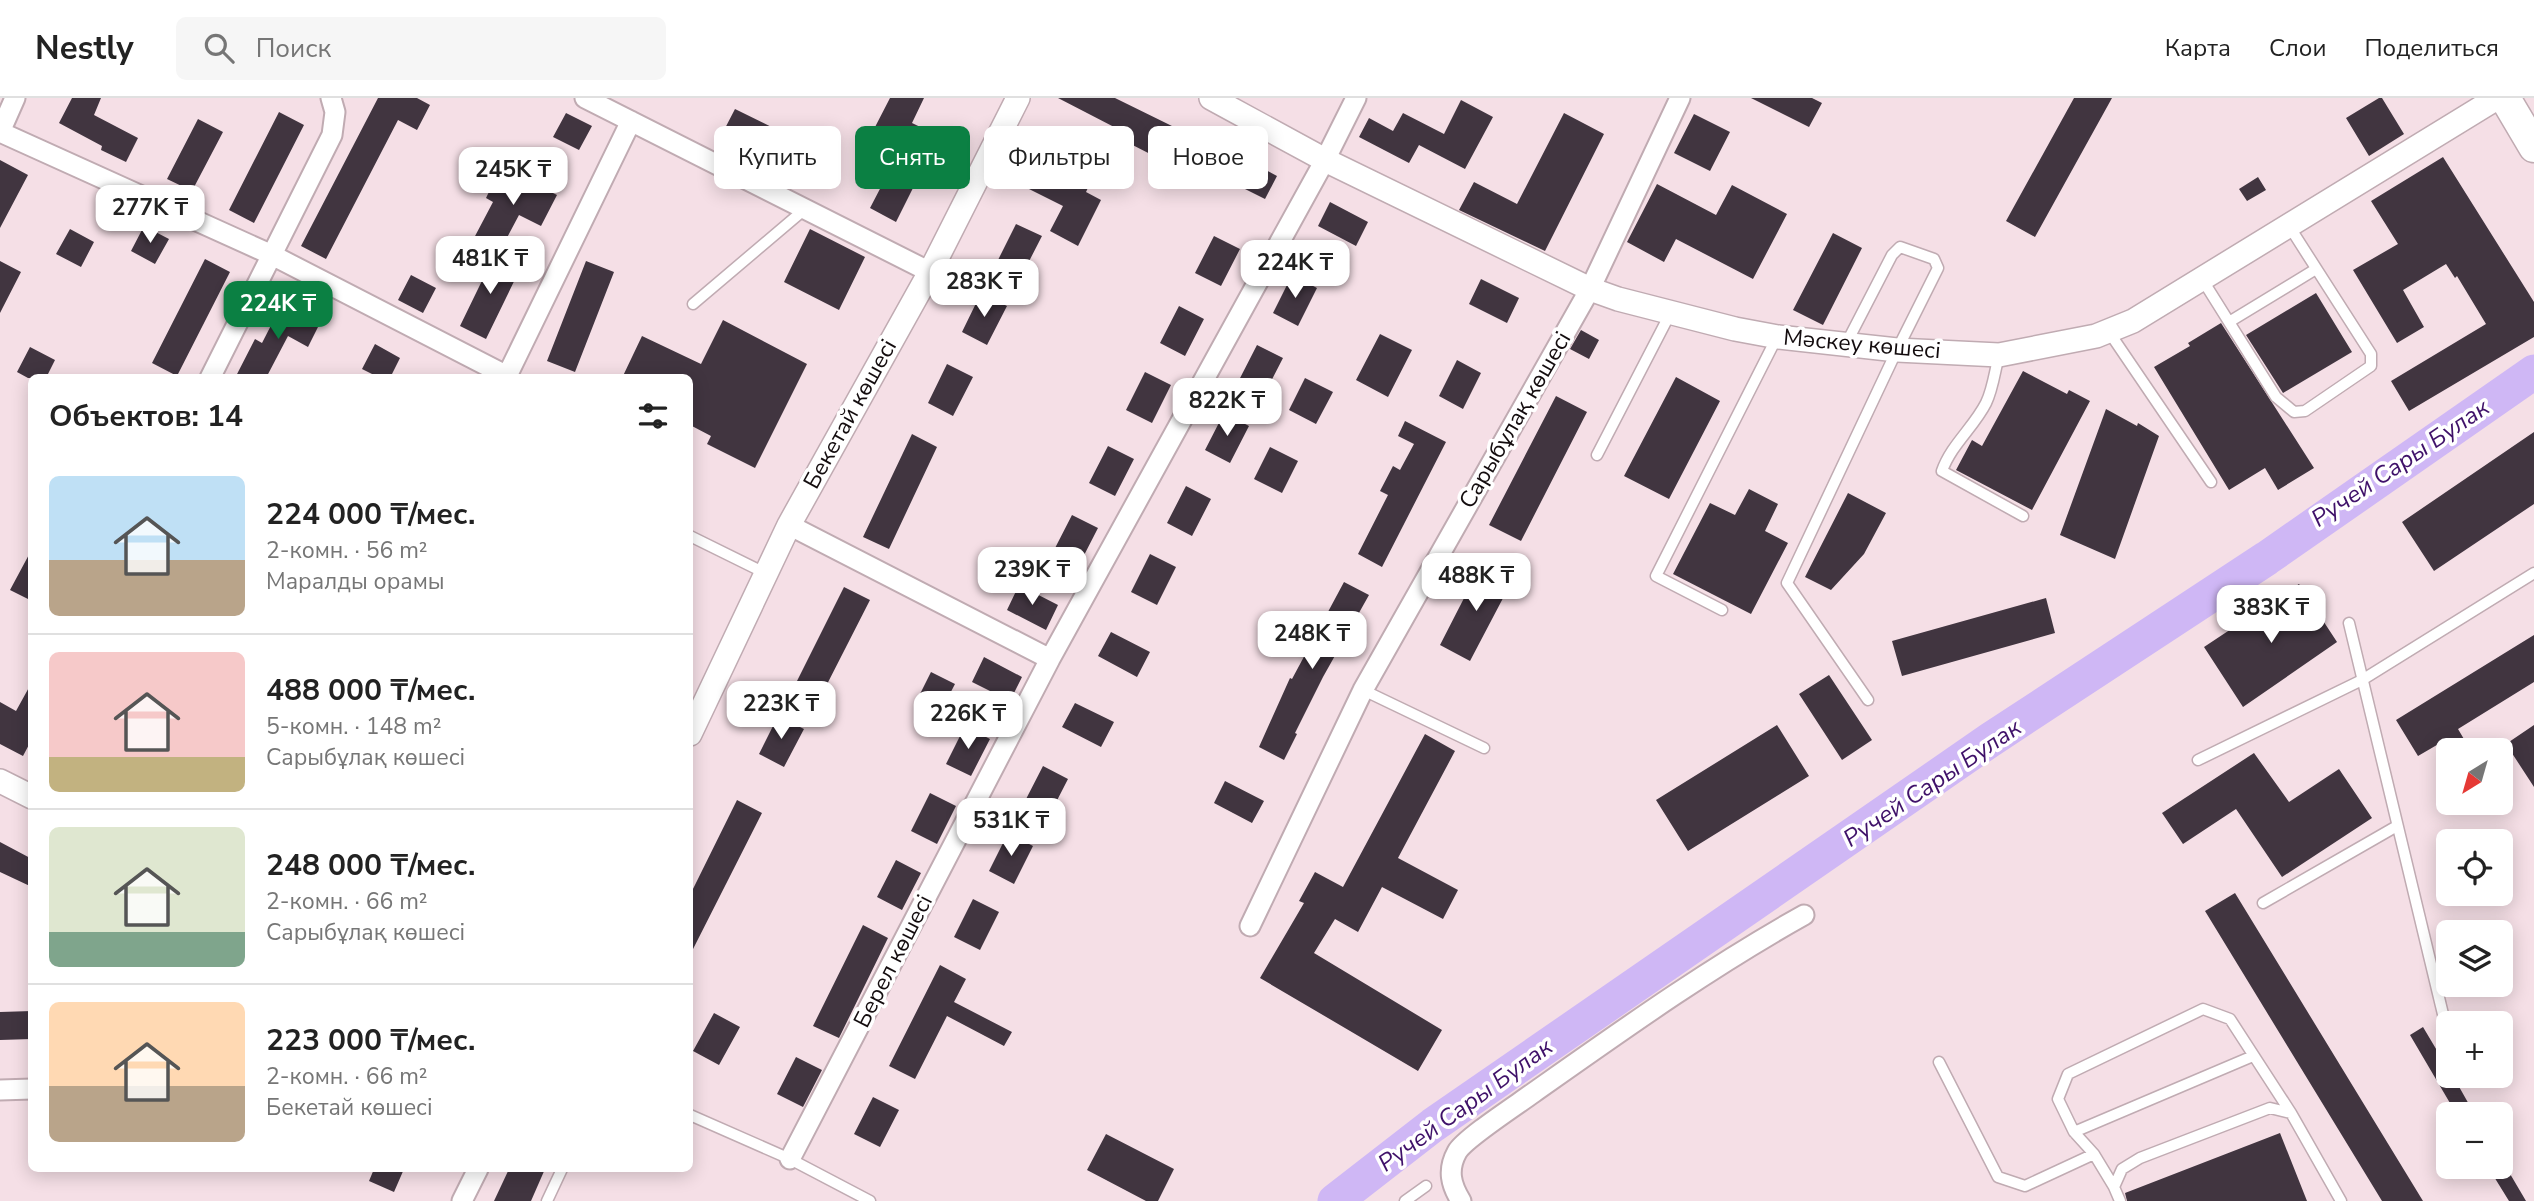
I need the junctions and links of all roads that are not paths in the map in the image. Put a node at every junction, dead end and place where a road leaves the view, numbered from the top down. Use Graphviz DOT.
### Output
graph roads {
  1 [pos="15,98"];
  2 [pos="331,98"];
  3 [pos="585,98"];
  4 [pos="1018,98"];
  5 [pos="1211,98"];
  6 [pos="1356,98"];
  7 [pos="1680,98"];
  8 [pos="2497,98"];
  9 [pos="2505,98"];
  10 [pos="631,121"];
  11 [pos="0,132"];
  12 [pos="2534,147"];
  13 [pos="1325,160"];
  14 [pos="805,208"];
  15 [pos="2288,226"];
  16 [pos="272,255"];
  17 [pos="2316,270"];
  18 [pos="930,272"];
  19 [pos="2202,279"];
  20 [pos="1590,289"];
  21 [pos="693,304"];
  22 [pos="1671,312"];
  23 [pos="2229,322"];
  24 [pos="2108,331"];
  25 [pos="1778,337"];
  26 [pos="1846,344"];
  27 [pos="1896,350"];
  28 [pos="1999,355"];
  29 [pos="212,374"];
  30 [pos="501,374"];
  31 [pos="508,374"];
  32 [pos="1597,454"];
  33 [pos="2211,482"];
  34 [pos="2023,516"];
  35 [pos="789,525"];
  36 [pos="693,537"];
  37 [pos="766,573"];
  38 [pos="2534,573"];
  39 [pos="1722,610"];
  40 [pos="2349,623"];
  41 [pos="1050,659"];
  42 [pos="2362,680"];
  43 [pos="1363,690"];
  44 [pos="1868,701"];
  45 [pos="693,728"];
  46 [pos="1484,748"];
  47 [pos="2198,760"];
  48 [pos="0,781"];
  49 [pos="28,795"];
  50 [pos="2397,826"];
  51 [pos="2263,903"];
  52 [pos="1804,915"];
  53 [pos="1250,926"];
  54 [pos="2442,1011"];
  55 [pos="2253,1056"];
  56 [pos="1939,1062"];
  57 [pos="28,1089"];
  58 [pos="0,1090"];
  59 [pos="2291,1113"];
  60 [pos="693,1116"];
  61 [pos="2074,1132"];
  62 [pos="2094,1154"];
  63 [pos="790,1160"];
  64 [pos="476,1172"];
  65 [pos="561,1172"];
  66 [pos="1426,1186"];
  67 [pos="2114,1187"];
  68 [pos="462,1201"];
  69 [pos="547,1201"];
  70 [pos="870,1201"];
  71 [pos="1405,1201"];
  72 [pos="1461,1201"];
  73 [pos="2120,1201"];
  74 [pos="2341,1201"];
  1 -- 11 [label="street"];
  2 -- 16 [label="street"];
  3 -- 10 [label="street"];
  4 -- 18 [label="street, Бекетай көшесі"];
  5 -- 13 [label="street, Мәскеу көшесі"];
  6 -- 13 [label="street, Берел көшесі"];
  7 -- 20 [label="street, Сарыбұлақ көшесі"];
  8 -- 15 [label="street, Мәскеу көшесі"];
  9 -- 12 [label="main road"];
  10 -- 14 [label="street"];
  10 -- 31 [label="street"];
  11 -- 16 [label="street"];
  13 -- 20 [label="street, Мәскеу көшесі"];
  13 -- 41 [label="street, Берел көшесі"];
  14 -- 18 [label="street"];
  14 -- 21 [label="lane"];
  15 -- 17 [label="lane"];
  15 -- 19 [label="street, Мәскеу көшесі"];
  16 -- 29 [label="street"];
  16 -- 30 [label="street"];
  17 -- 23 [label="lane"];
  17 -- 23 [label="lane"];
  18 -- 35 [label="street, Бекетай көшесі"];
  19 -- 23 [label="lane"];
  19 -- 24 [label="street, Мәскеу көшесі"];
  20 -- 22 [label="street, Мәскеу көшесі"];
  20 -- 43 [label="street, Сарыбұлақ көшесі"];
  22 -- 25 [label="street, Мәскеу көшесі"];
  22 -- 32 [label="lane"];
  24 -- 28 [label="street, Мәскеу көшесі"];
  24 -- 33 [label="lane"];
  25 -- 26 [label="street, Мәскеу көшесі"];
  25 -- 39 [label="lane"];
  26 -- 27 [label="street, Мәскеу көшесі"];
  26 -- 27 [label="lane"];
  27 -- 28 [label="street, Мәскеу көшесі"];
  27 -- 44 [label="lane"];
  28 -- 34 [label="lane"];
  35 -- 37 [label="street, Бекетай көшесі"];
  35 -- 41 [label="street"];
  36 -- 37 [label="lane"];
  37 -- 45 [label="street, Бекетай көшесі"];
  38 -- 42 [label="lane"];
  40 -- 42 [label="lane"];
  41 -- 63 [label="street, Берел көшесі"];
  42 -- 47 [label="lane"];
  42 -- 50 [label="lane"];
  43 -- 46 [label="lane"];
  43 -- 53 [label="street, Сарыбұлақ көшесі"];
  48 -- 49 [label="street"];
  50 -- 51 [label="lane"];
  50 -- 54 [label="lane"];
  52 -- 72 [label="street"];
  55 -- 59 [label="lane"];
  55 -- 61 [label="lane"];
  55 -- 61 [label="lane"];
  56 -- 62 [label="lane"];
  57 -- 58 [label="street"];
  59 -- 67 [label="lane"];
  59 -- 74 [label="lane"];
  60 -- 63 [label="lane"];
  61 -- 62 [label="lane"];
  62 -- 67 [label="lane"];
  63 -- 70 [label="lane"];
  64 -- 68 [label="street"];
  65 -- 69 [label="lane"];
  66 -- 71 [label="lane"];
  67 -- 73 [label="lane"];
}
